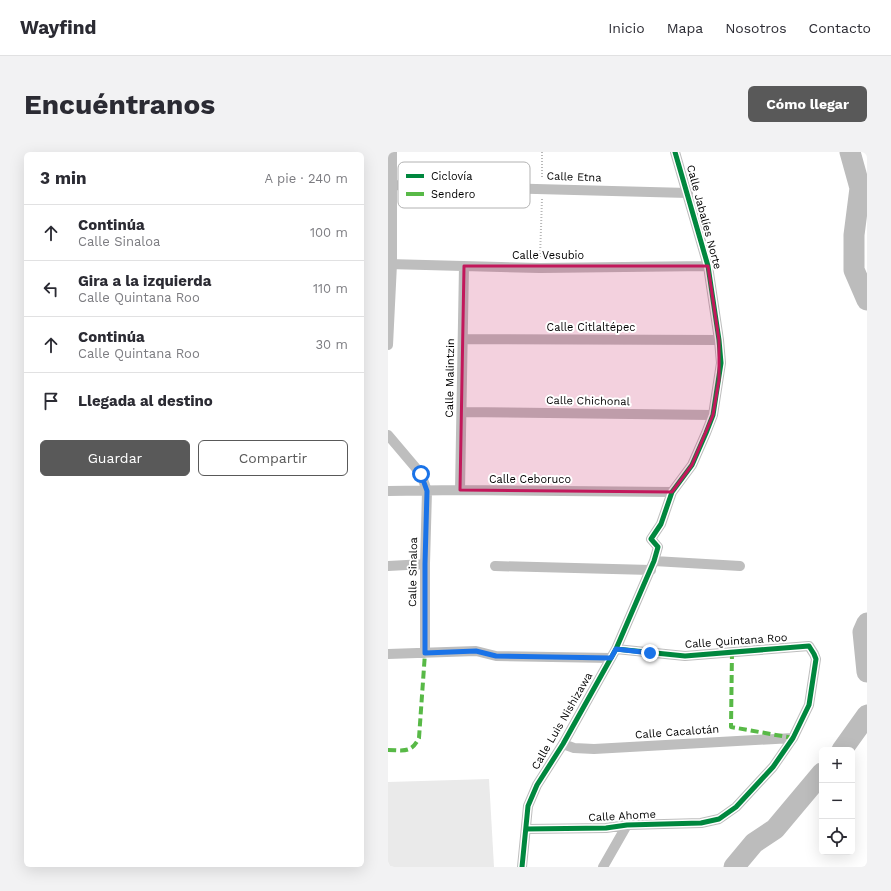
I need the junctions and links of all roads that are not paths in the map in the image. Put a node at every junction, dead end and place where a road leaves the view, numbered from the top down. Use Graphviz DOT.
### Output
graph roads {
  1 [pos="392,152"];
  2 [pos="675,152"];
  3 [pos="391,185"];
  4 [pos="530,188"];
  5 [pos="688,193"];
  6 [pos="390,264"];
  7 [pos="464,266"];
  8 [pos="708,266"];
  9 [pos="463,339"];
  10 [pos="719,340"];
  11 [pos="388,345"];
  12 [pos="462,412"];
  13 [pos="713,415"];
  14 [pos="388,435"];
  15 [pos="460,490"];
  16 [pos="388,491"];
  17 [pos="427,491"];
  18 [pos="672,492"];
  19 [pos="658,547"];
  20 [pos="425,564"];
  21 [pos="388,566"];
  22 [pos="495,566"];
  23 [pos="652,566"];
  24 [pos="740,566"];
  25 [pos="425,653"];
  26 [pos="388,654"];
  27 [pos="614,654"];
  28 [pos="793,738"];
  29 [pos="563,744"];
  30 [pos="627,825"];
  31 [pos="526,829"];
  32 [pos="522,867"];
  33 [pos="603,867"];
  1 -- 3 [label="street"];
  2 -- 5 [label="street, Calle Jabalíes Norte"];
  3 -- 6 [label="street"];
  4 -- 5 [label="street, Calle Etna"];
  5 -- 8 [label="street, Calle Jabalíes Norte"];
  6 -- 7 [label="street, Calle Vesubio"];
  6 -- 11 [label="street"];
  7 -- 8 [label="street, Calle Vesubio"];
  7 -- 9 [label="street, Calle Malintzin"];
  8 -- 10 [label="street, Calle Jabalíes Norte"];
  9 -- 10 [label="street, Calle Citlaltépec"];
  9 -- 12 [label="street, Calle Malintzin"];
  10 -- 13 [label="street, Calle Jabalíes Norte"];
  12 -- 13 [label="street, Calle Chichonal"];
  12 -- 15 [label="street, Calle Malintzin"];
  13 -- 18 [label="street, Calle Jabalíes Norte"];
  14 -- 17 [label="street"];
  15 -- 17 [label="street, Calle Ceboruco"];
  15 -- 18 [label="street, Calle Ceboruco"];
  16 -- 17 [label="street, Calle Ceboruco"];
  17 -- 20 [label="street, Calle Sinaloa"];
  18 -- 19 [label="street, Calle Jabalíes Norte"];
  19 -- 23 [label="street, Calle Luis Nishizawa"];
  20 -- 21 [label="street"];
  20 -- 25 [label="street, Calle Sinaloa"];
  22 -- 23 [label="street"];
  23 -- 24 [label="street"];
  23 -- 27 [label="street, Calle Luis Nishizawa"];
  25 -- 26 [label="street, Calle Quintana Roo"];
  25 -- 27 [label="street, Calle Quintana Roo"];
  27 -- 28 [label="street, Calle Quintana Roo"];
  27 -- 29 [label="street, Calle Luis Nishizawa"];
  28 -- 29 [label="street, Calle Cacalotán"];
  28 -- 30 [label="street, Calle Ahome"];
  29 -- 31 [label="street, Calle Luis Nishizawa"];
  30 -- 31 [label="street, Calle Ahome"];
  30 -- 33 [label="street"];
  31 -- 32 [label="street, Calle Luis Nishizawa"];
}
